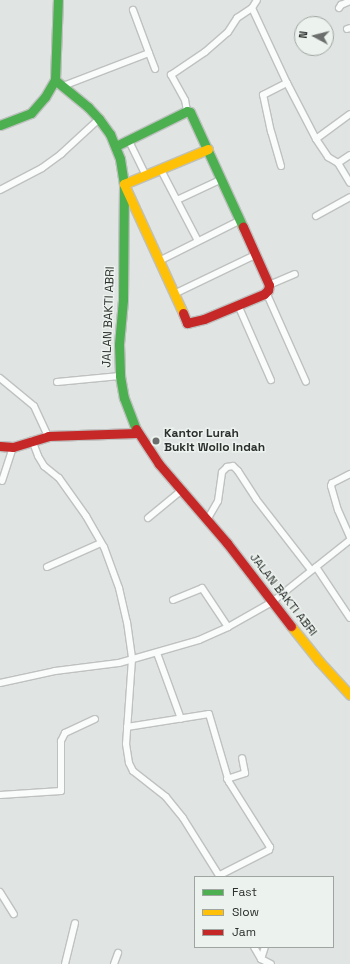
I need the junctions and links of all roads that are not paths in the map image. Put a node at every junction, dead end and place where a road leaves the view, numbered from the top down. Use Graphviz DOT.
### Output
graph roads {
  1 [pos="58,0"];
  2 [pos="256,0"];
  3 [pos="350,1"];
  4 [pos="252,8"];
  5 [pos="339,8"];
  6 [pos="133,10"];
  7 [pos="149,53"];
  8 [pos="155,69"];
  9 [pos="55,80"];
  10 [pos="287,83"];
  11 [pos="63,86"];
  12 [pos="187,111"];
  13 [pos="350,114"];
  14 [pos="99,118"];
  15 [pos="0,125"];
  16 [pos="316,139"];
  17 [pos="129,141"];
  18 [pos="116,146"];
  19 [pos="208,148"];
  20 [pos="350,155"];
  21 [pos="338,163"];
  22 [pos="281,166"];
  23 [pos="161,170"];
  24 [pos="146,176"];
  25 [pos="222,179"];
  26 [pos="350,183"];
  27 [pos="124,184"];
  28 [pos="0,190"];
  29 [pos="350,197"];
  30 [pos="177,200"];
  31 [pos="316,216"];
  32 [pos="240,220"];
  33 [pos="198,241"];
  34 [pos="255,255"];
  35 [pos="159,261"];
  36 [pos="295,274"];
  37 [pos="268,289"];
  38 [pos="174,294"];
  39 [pos="238,305"];
  40 [pos="120,376"];
  41 [pos="0,378"];
  42 [pos="271,380"];
  43 [pos="57,382"];
  44 [pos="306,382"];
  45 [pos="137,433"];
  46 [pos="48,436"];
  47 [pos="32,440"];
  48 [pos="0,446"];
  49 [pos="13,446"];
  50 [pos="350,474"];
  51 [pos="2,481"];
  52 [pos="182,490"];
  53 [pos="148,518"];
  54 [pos="207,520"];
  55 [pos="350,539"];
  56 [pos="101,543"];
  57 [pos="47,567"];
  58 [pos="314,568"];
  59 [pos="173,600"];
  60 [pos="272,602"];
  61 [pos="350,618"];
  62 [pos="228,627"];
  63 [pos="157,653"];
  64 [pos="132,659"];
  65 [pos="0,683"];
  66 [pos="350,695"];
  67 [pos="95,719"];
  68 [pos="181,719"];
  69 [pos="127,727"];
  70 [pos="242,758"];
  71 [pos="227,779"];
  72 [pos="0,796"];
  73 [pos="220,876"];
  74 [pos="0,892"];
  75 [pos="14,914"];
  76 [pos="76,923"];
  77 [pos="255,948"];
  78 [pos="266,948"];
  79 [pos="118,953"];
  80 [pos="261,959"];
  81 [pos="65,964"];
  82 [pos="114,964"];
  83 [pos="271,964"];
  1 -- 9 [label="main road"];
  2 -- 4 [label="street"];
  3 -- 5 [label="street"];
  4 -- 10 [label="street"];
  4 -- 12 [label="street"];
  6 -- 7 [label="street"];
  7 -- 8 [label="street"];
  7 -- 11 [label="street"];
  9 -- 11 [label="main road, JALAN BAKTI ABRI"];
  9 -- 15 [label="main road"];
  10 -- 16 [label="street"];
  10 -- 22 [label="street"];
  11 -- 14 [label="main road, JALAN BAKTI ABRI"];
  12 -- 17 [label="main road"];
  12 -- 19 [label="main road"];
  13 -- 16 [label="street"];
  14 -- 18 [label="main road, JALAN BAKTI ABRI"];
  14 -- 28 [label="street"];
  16 -- 21 [label="street"];
  17 -- 18 [label="main road"];
  17 -- 24 [label="street"];
  18 -- 27 [label="main road, JALAN BAKTI ABRI"];
  19 -- 23 [label="main road"];
  19 -- 25 [label="main road"];
  20 -- 21 [label="street"];
  21 -- 26 [label="street"];
  23 -- 24 [label="main road"];
  23 -- 30 [label="street"];
  24 -- 27 [label="main road"];
  25 -- 30 [label="street"];
  25 -- 32 [label="main road"];
  27 -- 35 [label="main road"];
  27 -- 40 [label="main road, JALAN BAKTI ABRI"];
  29 -- 31 [label="street"];
  30 -- 33 [label="street"];
  32 -- 33 [label="street"];
  32 -- 34 [label="main road"];
  33 -- 35 [label="street"];
  34 -- 37 [label="main road"];
  34 -- 38 [label="street"];
  35 -- 38 [label="main road"];
  36 -- 37 [label="street"];
  37 -- 39 [label="main road"];
  37 -- 44 [label="street"];
  38 -- 39 [label="main road"];
  39 -- 42 [label="street"];
  40 -- 43 [label="street"];
  40 -- 45 [label="main road, JALAN BAKTI ABRI"];
  41 -- 46 [label="street"];
  45 -- 46 [label="main road"];
  45 -- 52 [label="main road, JALAN BAKTI ABRI"];
  46 -- 47 [label="main road"];
  47 -- 49 [label="main road"];
  47 -- 56 [label="street"];
  48 -- 49 [label="main road"];
  49 -- 51 [label="street"];
  50 -- 55 [label="street"];
  52 -- 53 [label="street"];
  52 -- 54 [label="main road, JALAN BAKTI ABRI"];
  54 -- 58 [label="street"];
  54 -- 60 [label="main road, JALAN BAKTI ABRI"];
  55 -- 58 [label="street"];
  56 -- 57 [label="street"];
  56 -- 64 [label="street"];
  58 -- 60 [label="street"];
  58 -- 61 [label="street"];
  59 -- 62 [label="street"];
  60 -- 62 [label="street"];
  60 -- 66 [label="main road, JALAN BAKTI ABRI"];
  62 -- 63 [label="street"];
  63 -- 64 [label="street"];
  63 -- 68 [label="street"];
  64 -- 65 [label="street"];
  64 -- 69 [label="street"];
  67 -- 72 [label="street"];
  68 -- 69 [label="street"];
  68 -- 71 [label="street"];
  69 -- 73 [label="street"];
  70 -- 71 [label="street"];
  71 -- 73 [label="street"];
  74 -- 75 [label="street"];
  76 -- 81 [label="street"];
  77 -- 80 [label="street"];
  78 -- 80 [label="street"];
  79 -- 82 [label="street"];
  80 -- 83 [label="street"];
}
